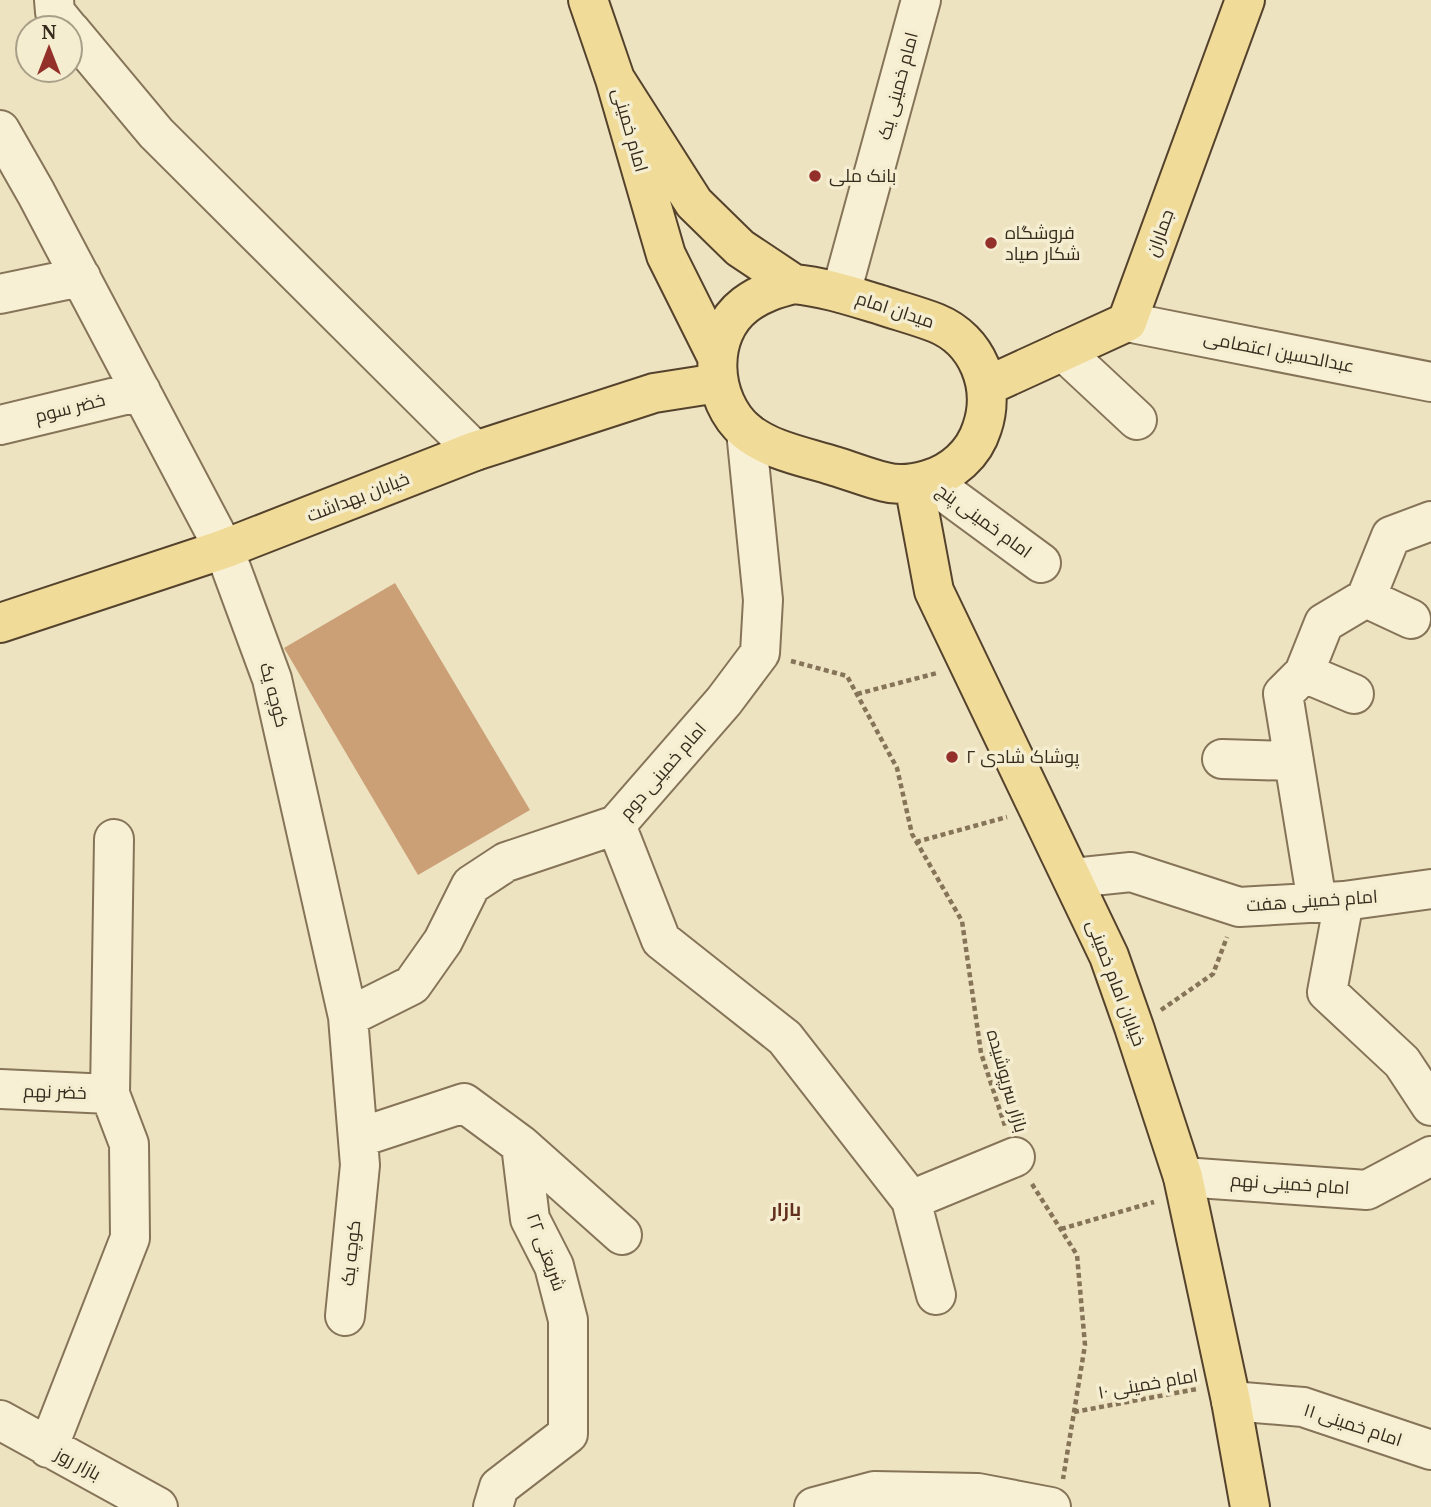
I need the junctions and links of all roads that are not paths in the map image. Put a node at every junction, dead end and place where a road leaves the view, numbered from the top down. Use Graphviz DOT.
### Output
graph roads {
  1 [pos="921,0"];
  2 [pos="1245,0"];
  3 [pos="588,6"];
  4 [pos="84,47"];
  5 [pos="615,79"];
  6 [pos="0,130"];
  7 [pos="81,277"];
  8 [pos="793,284"];
  9 [pos="841,293"];
  10 [pos="0,294"];
  11 [pos="1127,322"];
  12 [pos="1063,351"];
  13 [pos="717,370"];
  14 [pos="1431,382"];
  15 [pos="987,386"];
  16 [pos="141,391"];
  17 [pos="1137,420"];
  18 [pos="0,425"];
  19 [pos="746,431"];
  20 [pos="475,452"];
  21 [pos="921,482"];
  22 [pos="1431,521"];
  23 [pos="224,549"];
  24 [pos="1041,563"];
  25 [pos="1366,598"];
  26 [pos="1410,620"];
  27 [pos="0,622"];
  28 [pos="1304,673"];
  29 [pos="1354,694"];
  30 [pos="1222,759"];
  31 [pos="1294,761"];
  32 [pos="616,825"];
  33 [pos="114,839"];
  34 [pos="1073,878"];
  35 [pos="1431,890"];
  36 [pos="1331,901"];
  37 [pos="348,1017"];
  38 [pos="0,1089"];
  39 [pos="110,1094"];
  40 [pos="1431,1106"];
  41 [pos="358,1139"];
  42 [pos="521,1145"];
  43 [pos="1431,1156"];
  44 [pos="1015,1157"];
  45 [pos="1184,1185"];
  46 [pos="911,1200"];
  47 [pos="622,1235"];
  48 [pos="936,1296"];
  49 [pos="345,1316"];
  50 [pos="1229,1393"];
  51 [pos="0,1420"];
  52 [pos="48,1448"];
  53 [pos="1431,1450"];
  54 [pos="1057,1493"];
  55 [pos="158,1507"];
  56 [pos="493,1507"];
  57 [pos="814,1507"];
  58 [pos="1251,1507"];
  1 -- 9 [label="street, امام خمینی یک"];
  2 -- 11 [label="main road, جماران"];
  3 -- 5 [label="main road"];
  4 -- 20 [label="street"];
  5 -- 8 [label="main road, امام خمینی"];
  5 -- 13 [label="main road, امام خمینی"];
  6 -- 7 [label="street, کوچه یک"];
  7 -- 10 [label="street"];
  7 -- 16 [label="street, کوچه یک"];
  8 -- 9 [label="main road, میدان امام"];
  8 -- 13 [label="main road, میدان امام"];
  9 -- 15 [label="main road, میدان امام"];
  11 -- 12 [label="main road"];
  11 -- 14 [label="street, عبدالحسین اعتصامی"];
  12 -- 15 [label="main road"];
  12 -- 17 [label="street"];
  13 -- 19 [label="main road"];
  13 -- 20 [label="main road, خیابان بهداشت"];
  15 -- 21 [label="main road, میدان امام"];
  16 -- 18 [label="street, خضر سوم"];
  16 -- 23 [label="street, کوچه یک"];
  19 -- 21 [label="main road"];
  19 -- 32 [label="street, امام خمینی دوم"];
  20 -- 23 [label="main road, خیابان بهداشت"];
  21 -- 24 [label="street, امام خمینی پنج"];
  21 -- 34 [label="main road, خیابان امام خمینی"];
  22 -- 25 [label="street"];
  23 -- 27 [label="main road, خیابان بهداشت"];
  23 -- 37 [label="street, کوچه یک"];
  25 -- 26 [label="street"];
  25 -- 28 [label="street"];
  28 -- 29 [label="street"];
  28 -- 31 [label="street"];
  30 -- 31 [label="street"];
  31 -- 36 [label="street"];
  32 -- 37 [label="street, امام خمینی دوم"];
  32 -- 46 [label="street"];
  33 -- 39 [label="street"];
  34 -- 36 [label="street, امام خمینی هفت"];
  34 -- 45 [label="main road, خیابان امام خمینی"];
  35 -- 36 [label="street, امام خمینی هفت"];
  36 -- 40 [label="street"];
  37 -- 41 [label="street, کوچه یک"];
  38 -- 39 [label="street, خضر نهم"];
  39 -- 52 [label="street"];
  41 -- 42 [label="street"];
  41 -- 49 [label="street, کوچه یک"];
  42 -- 47 [label="street"];
  42 -- 56 [label="street, شریعتی ۲۲"];
  43 -- 45 [label="street, امام خمینی نهم"];
  44 -- 46 [label="street"];
  45 -- 50 [label="main road, خیابان امام خمینی"];
  46 -- 48 [label="street"];
  50 -- 53 [label="street, امام خمینی ۱۱"];
  50 -- 58 [label="main road, خیابان امام خمینی"];
  51 -- 52 [label="street, بازار روز"];
  52 -- 55 [label="street, بازار روز"];
  54 -- 57 [label="street"];
}
